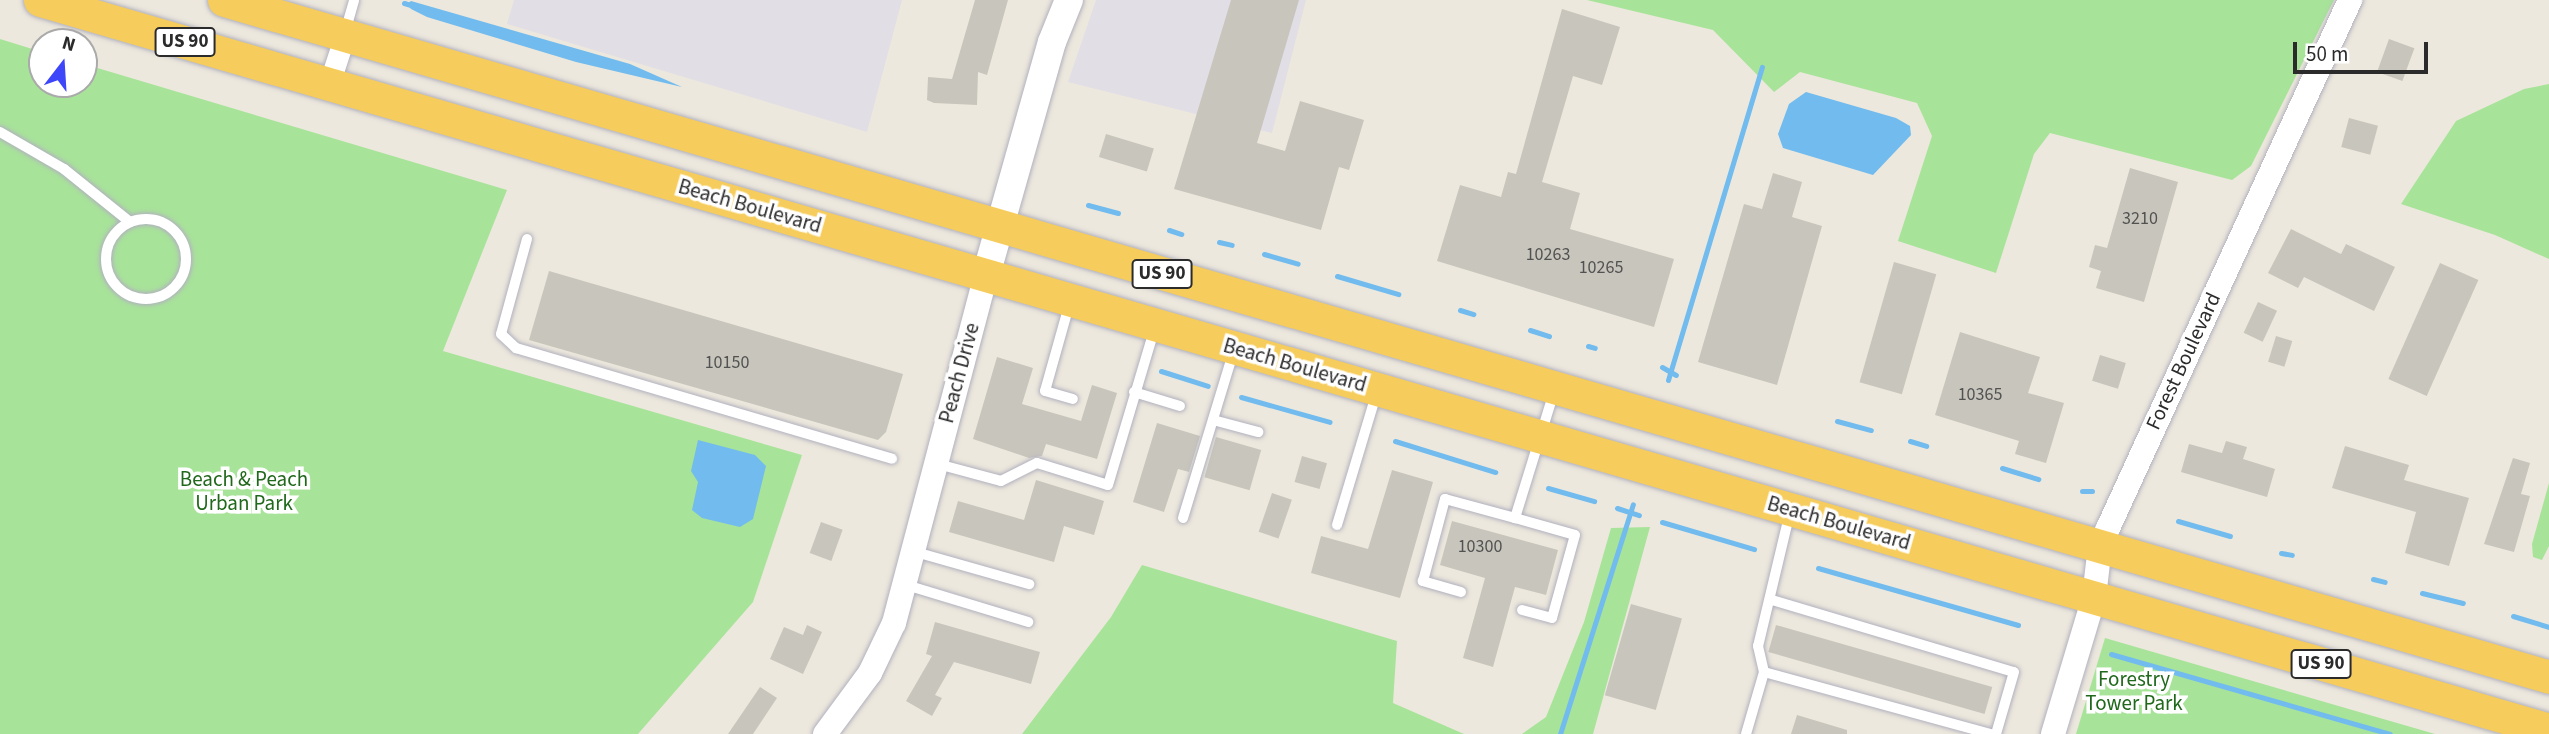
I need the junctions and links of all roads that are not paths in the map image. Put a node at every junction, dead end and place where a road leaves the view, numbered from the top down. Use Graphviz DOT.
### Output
graph roads {
  1 [pos="40,0"];
  2 [pos="224,0"];
  3 [pos="354,0"];
  4 [pos="1069,0"];
  5 [pos="2350,0"];
  6 [pos="345,35"];
  7 [pos="329,84"];
  8 [pos="0,132"];
  9 [pos="130,222"];
  10 [pos="1000,227"];
  11 [pos="527,240"];
  12 [pos="986,275"];
  13 [pos="1070,300"];
  14 [pos="1155,324"];
  15 [pos="1234,347"];
  16 [pos="1555,388"];
  17 [pos="1378,389"];
  18 [pos="1134,392"];
  19 [pos="1073,399"];
  20 [pos="1180,406"];
  21 [pos="1213,420"];
  22 [pos="1258,432"];
  23 [pos="1538,436"];
  24 [pos="892,459"];
  25 [pos="934,463"];
  26 [pos="1791,509"];
  27 [pos="1183,518"];
  28 [pos="1515,518"];
  29 [pos="1337,525"];
  30 [pos="2101,547"];
  31 [pos="912,551"];
  32 [pos="903,584"];
  33 [pos="1029,584"];
  34 [pos="1461,592"];
  35 [pos="2094,597"];
  36 [pos="1772,600"];
  37 [pos="1522,610"];
  38 [pos="1028,621"];
  39 [pos="1764,672"];
  40 [pos="2549,677"];
  41 [pos="2504,726"];
  42 [pos="2549,730"];
  43 [pos="825,734"];
  44 [pos="1746,734"];
  45 [pos="1991,734"];
  46 [pos="1996,734"];
  47 [pos="2053,734"];
  1 -- 7 [label="highway, Beach Boulevard / US 90"];
  2 -- 6 [label="highway, US 90"];
  3 -- 6 [label="lane"];
  4 -- 10 [label="main road, Peach Drive"];
  5 -- 30 [label="street, Forest Boulevard"];
  6 -- 7 [label="street"];
  6 -- 10 [label="highway, US 90"];
  7 -- 12 [label="highway, Beach Boulevard / US 90"];
  8 -- 9 [label="lane"];
  9 -- 9 [label="lane"];
  10 -- 12 [label="main road, Peach Drive"];
  10 -- 16 [label="highway, US 90"];
  11 -- 24 [label="lane"];
  12 -- 13 [label="highway, Beach Boulevard / US 90"];
  12 -- 25 [label="street, Peach Drive"];
  13 -- 14 [label="highway, Beach Boulevard / US 90"];
  13 -- 19 [label="lane"];
  14 -- 15 [label="highway, Beach Boulevard / US 90"];
  14 -- 18 [label="lane"];
  15 -- 17 [label="highway, Beach Boulevard / US 90"];
  15 -- 21 [label="lane"];
  16 -- 23 [label="lane"];
  16 -- 30 [label="highway, US 90"];
  17 -- 23 [label="highway, Beach Boulevard / US 90"];
  17 -- 29 [label="lane"];
  18 -- 20 [label="lane"];
  18 -- 25 [label="lane"];
  21 -- 22 [label="lane"];
  21 -- 27 [label="lane"];
  23 -- 26 [label="highway, Beach Boulevard / US 90"];
  23 -- 28 [label="lane"];
  25 -- 31 [label="street, Peach Drive"];
  26 -- 35 [label="highway, Beach Boulevard / US 90"];
  26 -- 36 [label="lane"];
  28 -- 34 [label="lane"];
  28 -- 37 [label="lane"];
  30 -- 35 [label="street, Forest Boulevard"];
  30 -- 40 [label="highway, US 90"];
  31 -- 32 [label="street, Peach Drive"];
  31 -- 33 [label="lane"];
  32 -- 38 [label="lane"];
  32 -- 43 [label="street, Peach Drive"];
  35 -- 41 [label="highway, Beach Boulevard / US 90"];
  35 -- 47 [label="street, Forest Boulevard"];
  36 -- 39 [label="lane"];
  36 -- 46 [label="lane"];
  39 -- 44 [label="lane"];
  39 -- 45 [label="lane"];
  41 -- 42 [label="highway, Beach Boulevard / US 90"];
}
